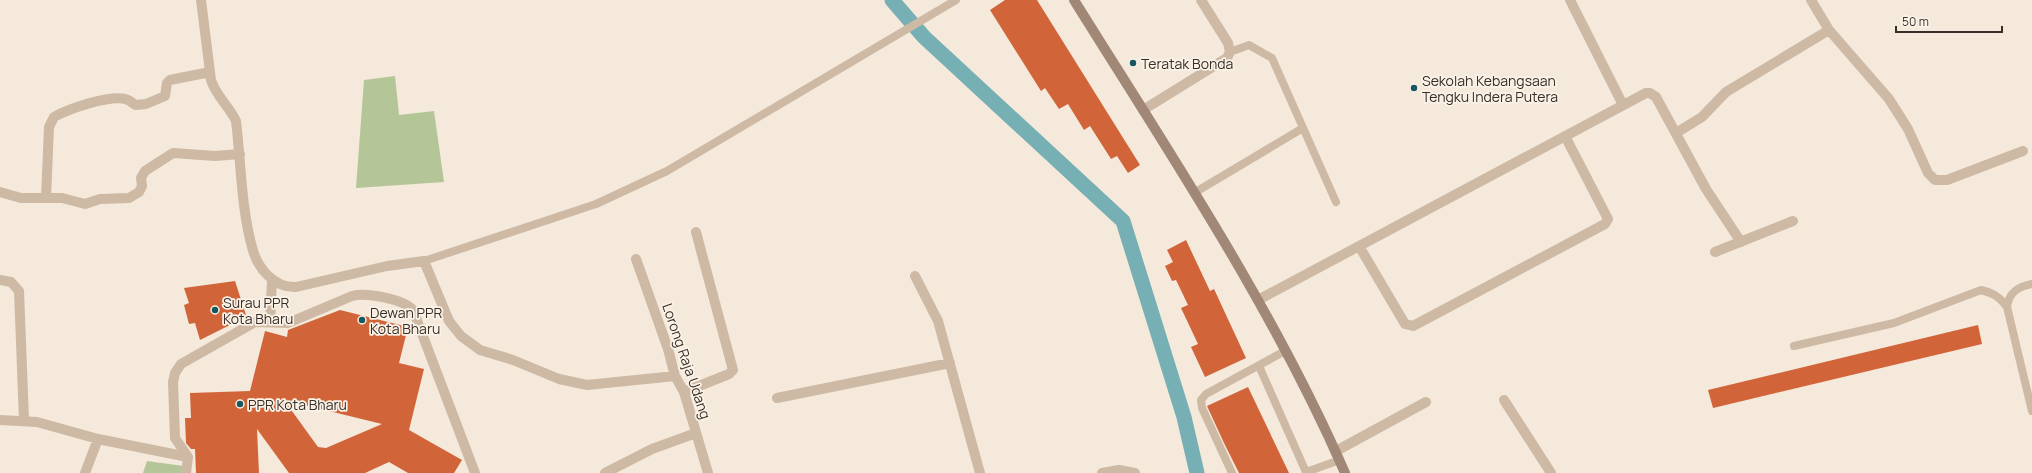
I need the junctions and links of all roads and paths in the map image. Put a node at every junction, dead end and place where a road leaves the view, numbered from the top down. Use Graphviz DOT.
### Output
graph roads {
  1 [pos="202,0"];
  2 [pos="956,0"];
  3 [pos="1074,0"];
  4 [pos="1201,0"];
  5 [pos="1570,0"];
  6 [pos="1812,0"];
  7 [pos="1829,30"];
  8 [pos="1230,52"];
  9 [pos="210,72"];
  10 [pos="1623,105"];
  11 [pos="1143,110"];
  12 [pos="1303,128"];
  13 [pos="1676,133"];
  14 [pos="1565,136"];
  15 [pos="2023,151"];
  16 [pos="240,154"];
  17 [pos="0,192"];
  18 [pos="1194,193"];
  19 [pos="46,198"];
  20 [pos="1336,202"];
  21 [pos="1793,221"];
  22 [pos="696,232"];
  23 [pos="1741,242"];
  24 [pos="1359,246"];
  25 [pos="1715,252"];
  26 [pos="636,259"];
  27 [pos="424,261"];
  28 [pos="915,276"];
  29 [pos="0,280"];
  30 [pos="272,281"];
  31 [pos="2032,284"];
  32 [pos="1258,300"];
  33 [pos="2007,307"];
  34 [pos="270,322"];
  35 [pos="1794,346"];
  36 [pos="1286,351"];
  37 [pos="950,362"];
  38 [pos="1259,366"];
  39 [pos="675,376"];
  40 [pos="684,392"];
  41 [pos="777,398"];
  42 [pos="1504,400"];
  43 [pos="1426,402"];
  44 [pos="2032,411"];
  45 [pos="0,420"];
  46 [pos="24,420"];
  47 [pos="696,433"];
  48 [pos="98,440"];
  49 [pos="1338,456"];
  50 [pos="188,457"];
  51 [pos="85,473"];
  52 [pos="186,473"];
  53 [pos="475,473"];
  54 [pos="605,473"];
  55 [pos="708,473"];
  56 [pos="980,473"];
  57 [pos="1102,473"];
  58 [pos="1135,473"];
  59 [pos="1232,473"];
  60 [pos="1306,473"];
  61 [pos="1346,473"];
  62 [pos="1550,473"];
  1 -- 9 [label="street"];
  2 -- 27 [label="lane"];
  3 -- 11 [label="main road"];
  4 -- 8 [label="street"];
  5 -- 10 [label="street"];
  6 -- 7 [label="street"];
  7 -- 13 [label="street"];
  7 -- 15 [label="street"];
  8 -- 11 [label="street"];
  8 -- 12 [label="lane"];
  9 -- 16 [label="street"];
  9 -- 19 [label="street"];
  10 -- 13 [label="street"];
  10 -- 14 [label="street"];
  11 -- 18 [label="main road"];
  12 -- 18 [label="lane"];
  12 -- 20 [label="lane"];
  13 -- 23 [label="street"];
  14 -- 24 [label="street"];
  14 -- 24 [label="street"];
  16 -- 19 [label="street"];
  16 -- 30 [label="street"];
  17 -- 19 [label="street"];
  18 -- 32 [label="main road"];
  21 -- 23 [label="street"];
  22 -- 40 [label="street"];
  23 -- 25 [label="street"];
  24 -- 32 [label="street"];
  26 -- 39 [label="street, Lorong Raja Udang"];
  27 -- 30 [label="street"];
  27 -- 39 [label="street"];
  28 -- 37 [label="street"];
  29 -- 46 [label="street"];
  30 -- 34 [label="street"];
  31 -- 33 [label="lane"];
  32 -- 36 [label="main road"];
  33 -- 35 [label="lane"];
  33 -- 44 [label="lane"];
  34 -- 50 [label="street"];
  34 -- 53 [label="street"];
  36 -- 38 [label="lane"];
  36 -- 49 [label="main road"];
  37 -- 41 [label="street"];
  37 -- 56 [label="street"];
  38 -- 59 [label="lane"];
  38 -- 60 [label="lane"];
  39 -- 40 [label="street, Lorong Raja Udang"];
  40 -- 47 [label="street, Lorong Raja Udang"];
  42 -- 62 [label="street"];
  43 -- 49 [label="street"];
  45 -- 46 [label="street"];
  46 -- 48 [label="street"];
  47 -- 54 [label="street"];
  47 -- 55 [label="street, Lorong Raja Udang"];
  48 -- 50 [label="street"];
  48 -- 51 [label="street"];
  49 -- 60 [label="lane"];
  49 -- 61 [label="main road"];
  50 -- 52 [label="street"];
  57 -- 58 [label="street"];
}
